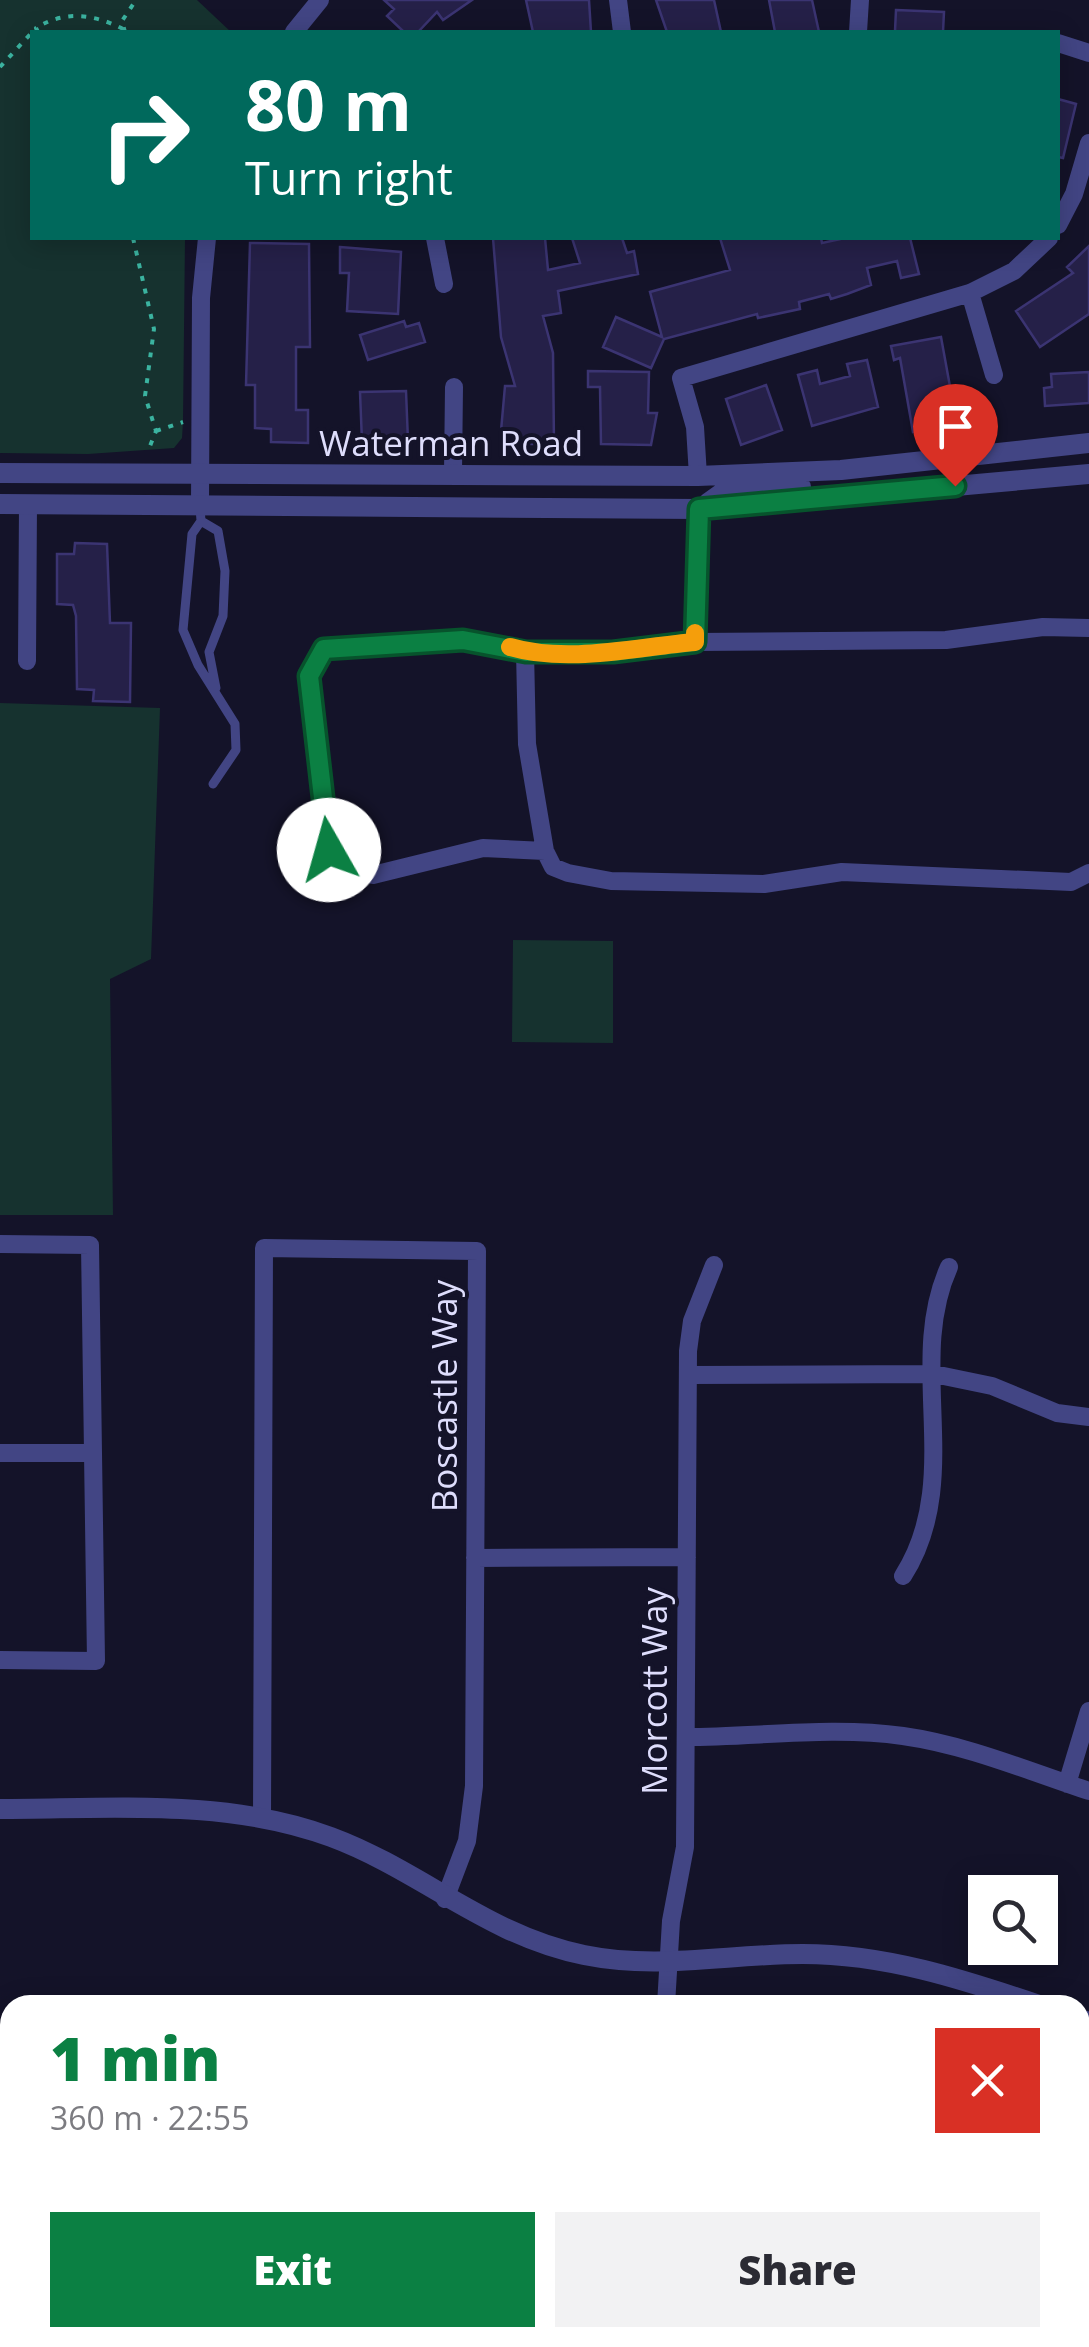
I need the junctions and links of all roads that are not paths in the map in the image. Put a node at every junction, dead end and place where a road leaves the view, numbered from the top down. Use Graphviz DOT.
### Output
graph roads {
  1 [pos="320,0"];
  2 [pos="618,0"];
  3 [pos="860,0"];
  4 [pos="296,30"];
  5 [pos="622,30"];
  6 [pos="858,30"];
  7 [pos="1060,44"];
  8 [pos="1089,53"];
  9 [pos="1089,143"];
  10 [pos="1060,220"];
  11 [pos="206,240"];
  12 [pos="435,240"];
  13 [pos="1047,240"];
  14 [pos="444,284"];
  15 [pos="970,293"];
  16 [pos="994,376"];
  17 [pos="454,388"];
  18 [pos="1089,443"];
  19 [pos="901,460"];
  20 [pos="0,473"];
  21 [pos="453,473"];
  22 [pos="1089,474"];
  23 [pos="201,475"];
  24 [pos="698,476"];
  25 [pos="0,504"];
  26 [pos="28,504"];
  27 [pos="699,509"];
  28 [pos="201,513"];
  29 [pos="1089,628"];
  30 [pos="695,642"];
  31 [pos="526,652"];
  32 [pos="27,661"];
  33 [pos="217,690"];
  34 [pos="213,784"];
  35 [pos="545,851"];
  36 [pos="1089,872"];
  37 [pos="0,1244"];
  38 [pos="714,1264"];
  39 [pos="949,1267"];
  40 [pos="934,1374"];
  41 [pos="688,1375"];
  42 [pos="1089,1417"];
  43 [pos="0,1453"];
  44 [pos="93,1453"];
  45 [pos="686,1557"];
  46 [pos="475,1558"];
  47 [pos="903,1576"];
  48 [pos="0,1660"];
  49 [pos="1089,1711"];
  50 [pos="686,1737"];
  51 [pos="1066,1784"];
  52 [pos="1089,1791"];
  53 [pos="0,1809"];
  54 [pos="262,1818"];
  55 [pos="445,1899"];
  56 [pos="669,1963"];
  57 [pos="667,1995"];
  58 [pos="1009,1995"];
  1 -- 4 [label="street"];
  2 -- 5 [label="street"];
  3 -- 6 [label="street"];
  7 -- 8 [label="street"];
  9 -- 10 [label="street"];
  11 -- 23 [label="street"];
  12 -- 14 [label="street"];
  13 -- 15 [label="street"];
  15 -- 16 [label="street"];
  15 -- 24 [label="street"];
  17 -- 21 [label="street"];
  18 -- 19 [label="street, Waterman Road"];
  19 -- 24 [label="street, Waterman Road"];
  19 -- 27 [label="street, Waterman Road"];
  20 -- 23 [label="street, Waterman Road"];
  21 -- 23 [label="street, Waterman Road"];
  21 -- 24 [label="street, Waterman Road"];
  22 -- 27 [label="street, Waterman Road"];
  23 -- 28 [label="street"];
  25 -- 26 [label="street, Waterman Road"];
  26 -- 28 [label="street, Waterman Road"];
  26 -- 32 [label="street"];
  27 -- 28 [label="street, Waterman Road"];
  27 -- 30 [label="street"];
  28 -- 33 [label="lane"];
  28 -- 33 [label="lane"];
  29 -- 30 [label="street"];
  30 -- 31 [label="street"];
  31 -- 35 [label="street"];
  31 -- 35 [label="street"];
  33 -- 34 [label="lane"];
  35 -- 36 [label="street"];
  37 -- 44 [label="street"];
  38 -- 41 [label="street, Morcott Way"];
  39 -- 40 [label="street"];
  40 -- 41 [label="street"];
  40 -- 42 [label="street"];
  40 -- 47 [label="street"];
  41 -- 45 [label="street, Morcott Way"];
  43 -- 44 [label="street"];
  44 -- 48 [label="street"];
  45 -- 46 [label="street"];
  45 -- 50 [label="street, Morcott Way"];
  46 -- 54 [label="street, Boscastle Way"];
  46 -- 55 [label="street, Boscastle Way"];
  49 -- 51 [label="street"];
  50 -- 51 [label="street"];
  50 -- 56 [label="street, Morcott Way"];
  51 -- 52 [label="street"];
  53 -- 54 [label="street"];
  54 -- 55 [label="street"];
  55 -- 56 [label="street"];
  56 -- 57 [label="street, Morcott Way"];
  56 -- 58 [label="street"];
}
